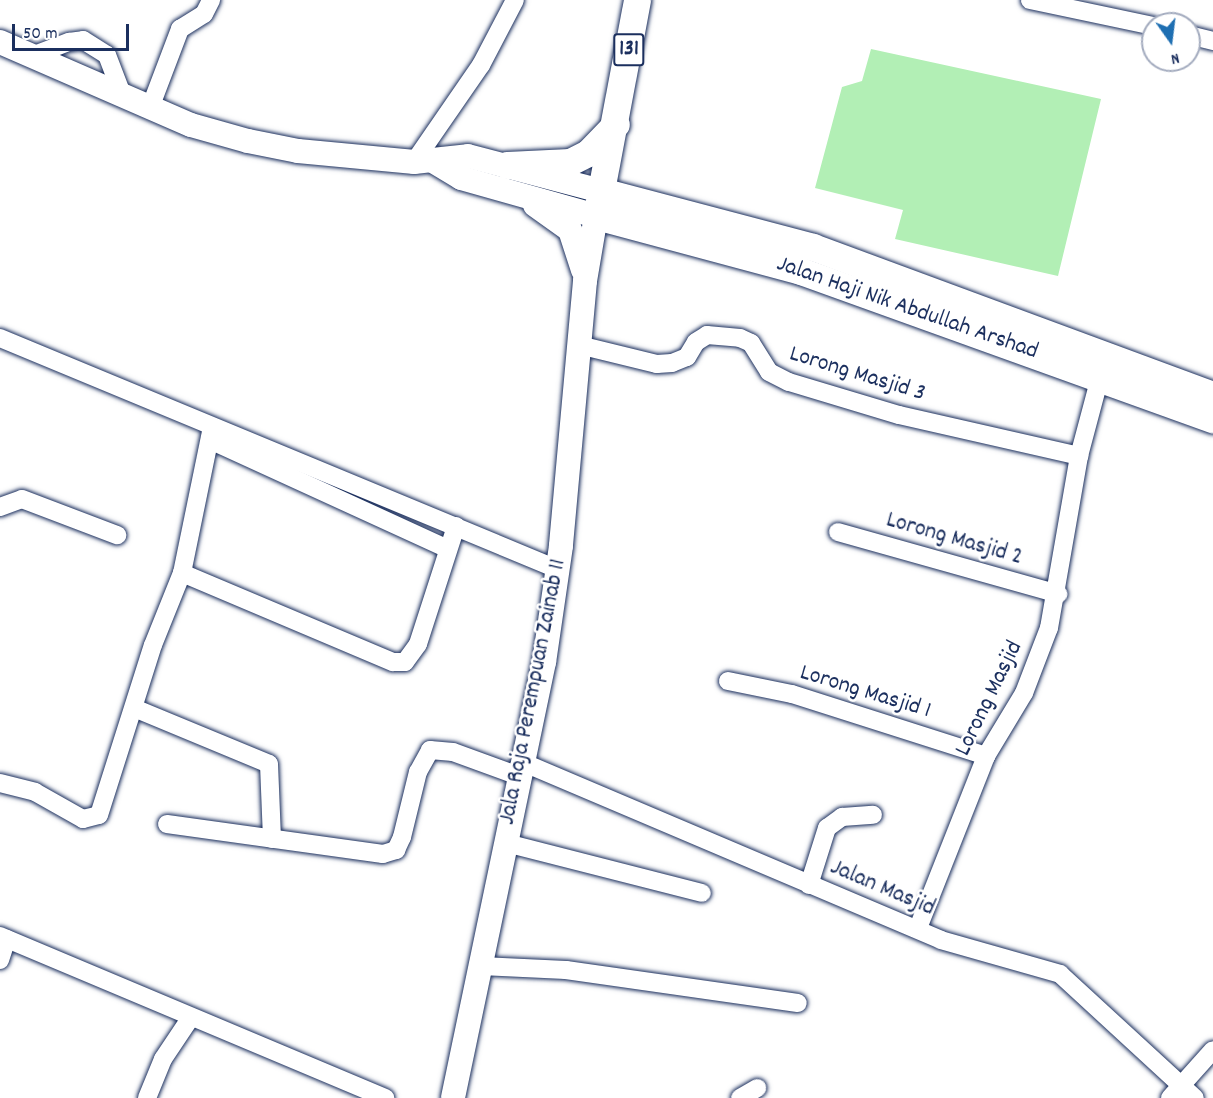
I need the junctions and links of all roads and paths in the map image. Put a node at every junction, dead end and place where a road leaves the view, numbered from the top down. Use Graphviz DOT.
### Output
graph roads {
  1 [pos="211,0"];
  2 [pos="514,0"];
  3 [pos="636,0"];
  4 [pos="1030,0"];
  5 [pos="1141,23"];
  6 [pos="0,42"];
  7 [pos="32,56"];
  8 [pos="123,97"];
  9 [pos="150,108"];
  10 [pos="616,124"];
  11 [pos="424,162"];
  12 [pos="509,178"];
  13 [pos="598,203"];
  14 [pos="585,281"];
  15 [pos="0,338"];
  16 [pos="579,345"];
  17 [pos="1100,377"];
  18 [pos="1213,395"];
  19 [pos="1213,419"];
  20 [pos="211,434"];
  21 [pos="1079,456"];
  22 [pos="0,507"];
  23 [pos="456,526"];
  24 [pos="838,532"];
  25 [pos="117,535"];
  26 [pos="448,549"];
  27 [pos="557,569"];
  28 [pos="182,573"];
  29 [pos="1058,594"];
  30 [pos="728,681"];
  31 [pos="134,708"];
  32 [pos="986,756"];
  33 [pos="521,769"];
  34 [pos="0,783"];
  35 [pos="873,815"];
  36 [pos="167,824"];
  37 [pos="272,839"];
  38 [pos="506,843"];
  39 [pos="809,885"];
  40 [pos="702,893"];
  41 [pos="918,928"];
  42 [pos="3,938"];
  43 [pos="0,960"];
  44 [pos="481,966"];
  45 [pos="798,1003"];
  46 [pos="191,1017"];
  47 [pos="1213,1050"];
  48 [pos="757,1088"];
  49 [pos="1176,1091"];
  50 [pos="147,1098"];
  51 [pos="385,1098"];
  52 [pos="453,1098"];
  53 [pos="740,1098"];
  54 [pos="1195,1098"];
  1 -- 9 [label="street"];
  2 -- 11 [label="street"];
  3 -- 10 [label="main road, 131"];
  4 -- 5 [label="street"];
  6 -- 7 [label="main road"];
  7 -- 8 [label="main road"];
  7 -- 8 [label="street"];
  8 -- 9 [label="main road"];
  9 -- 11 [label="main road"];
  10 -- 12 [label="main road"];
  10 -- 13 [label="main road, 131"];
  11 -- 12 [label="main road"];
  12 -- 13 [label="main road"];
  12 -- 14 [label="main road"];
  13 -- 14 [label="main road, Jala Raja Perempuan Zainab 11"];
  13 -- 17 [label="main road, Jalan Haji Nik Abdullah Arshad"];
  13 -- 18 [label="main road, Jalan Haji Nik Abdullah Arshad"];
  14 -- 16 [label="main road, Jala Raja Perempuan Zainab 11"];
  15 -- 20 [label="street"];
  16 -- 21 [label="street, Lorong Masjid 3"];
  16 -- 27 [label="main road, Jala Raja Perempuan Zainab 11"];
  17 -- 19 [label="main road, Jalan Haji Nik Abdullah Arshad"];
  17 -- 21 [label="street, Lorong Masjid"];
  20 -- 23 [label="street"];
  20 -- 26 [label="street"];
  20 -- 28 [label="street"];
  21 -- 29 [label="street, Lorong Masjid"];
  22 -- 25 [label="street"];
  23 -- 26 [label="street"];
  23 -- 27 [label="street"];
  24 -- 29 [label="street, Lorong Masjid 2"];
  26 -- 28 [label="street"];
  27 -- 33 [label="main road, Jala Raja Perempuan Zainab 11"];
  28 -- 31 [label="street"];
  29 -- 32 [label="street, Lorong Masjid"];
  30 -- 32 [label="street, Lorong Masjid 1"];
  31 -- 34 [label="street"];
  31 -- 37 [label="street"];
  32 -- 41 [label="street, Lorong Masjid"];
  33 -- 37 [label="street, Jalan Masjid"];
  33 -- 38 [label="main road, Jala Raja Perempuan Zainab 11"];
  33 -- 39 [label="street, Jalan Masjid"];
  35 -- 39 [label="street"];
  36 -- 37 [label="street"];
  38 -- 40 [label="street"];
  38 -- 44 [label="main road, Jala Raja Perempuan Zainab 11"];
  39 -- 41 [label="street, Jalan Masjid"];
  41 -- 49 [label="street, Jalan Masjid"];
  42 -- 43 [label="street"];
  42 -- 46 [label="street"];
  44 -- 45 [label="street"];
  44 -- 52 [label="main road, Jala Raja Perempuan Zainab 11"];
  46 -- 50 [label="street"];
  46 -- 51 [label="street"];
  47 -- 49 [label="street"];
  48 -- 53 [label="street"];
  49 -- 54 [label="street, Jalan Masjid"];
}
